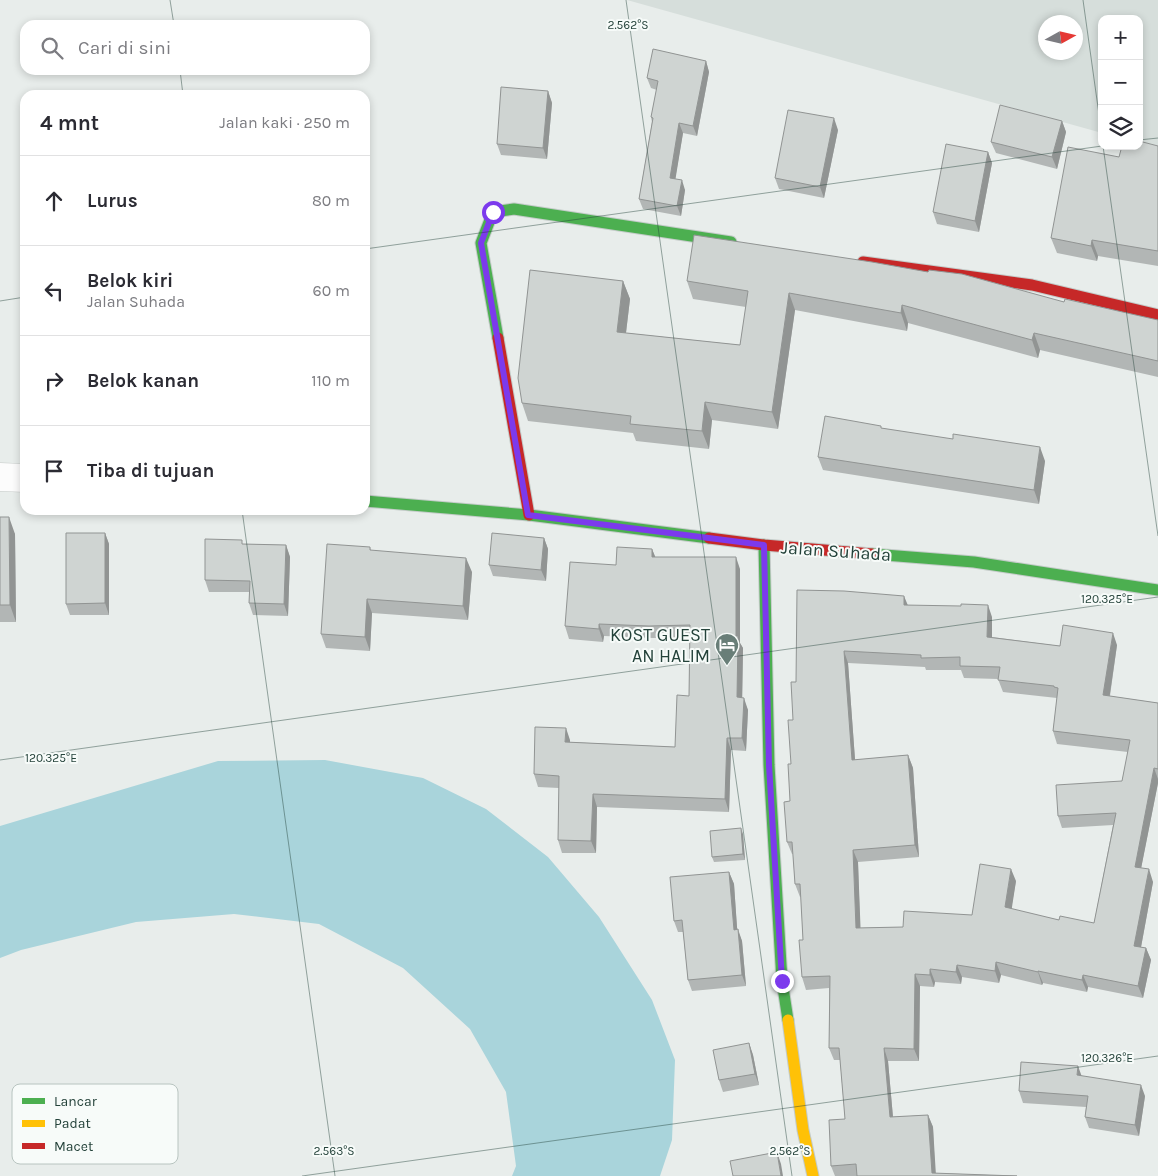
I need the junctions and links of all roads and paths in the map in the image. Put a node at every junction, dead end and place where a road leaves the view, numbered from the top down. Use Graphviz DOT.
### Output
graph roads {
  1 [pos="746,244"];
  2 [pos="852,260"];
  3 [pos="1158,315"];
  4 [pos="0,477"];
  5 [pos="20,478"];
  6 [pos="370,502"];
  7 [pos="528,515"];
  8 [pos="764,545"];
  9 [pos="1158,590"];
  10 [pos="813,1176"];
  1 -- 7 [label="street"];
  2 -- 3 [label="street"];
  4 -- 5 [label="street"];
  6 -- 7 [label="street, Jalan Suhada"];
  7 -- 8 [label="street, Jalan Suhada"];
  8 -- 9 [label="street, Jalan Suhada"];
  8 -- 10 [label="street"];
}
